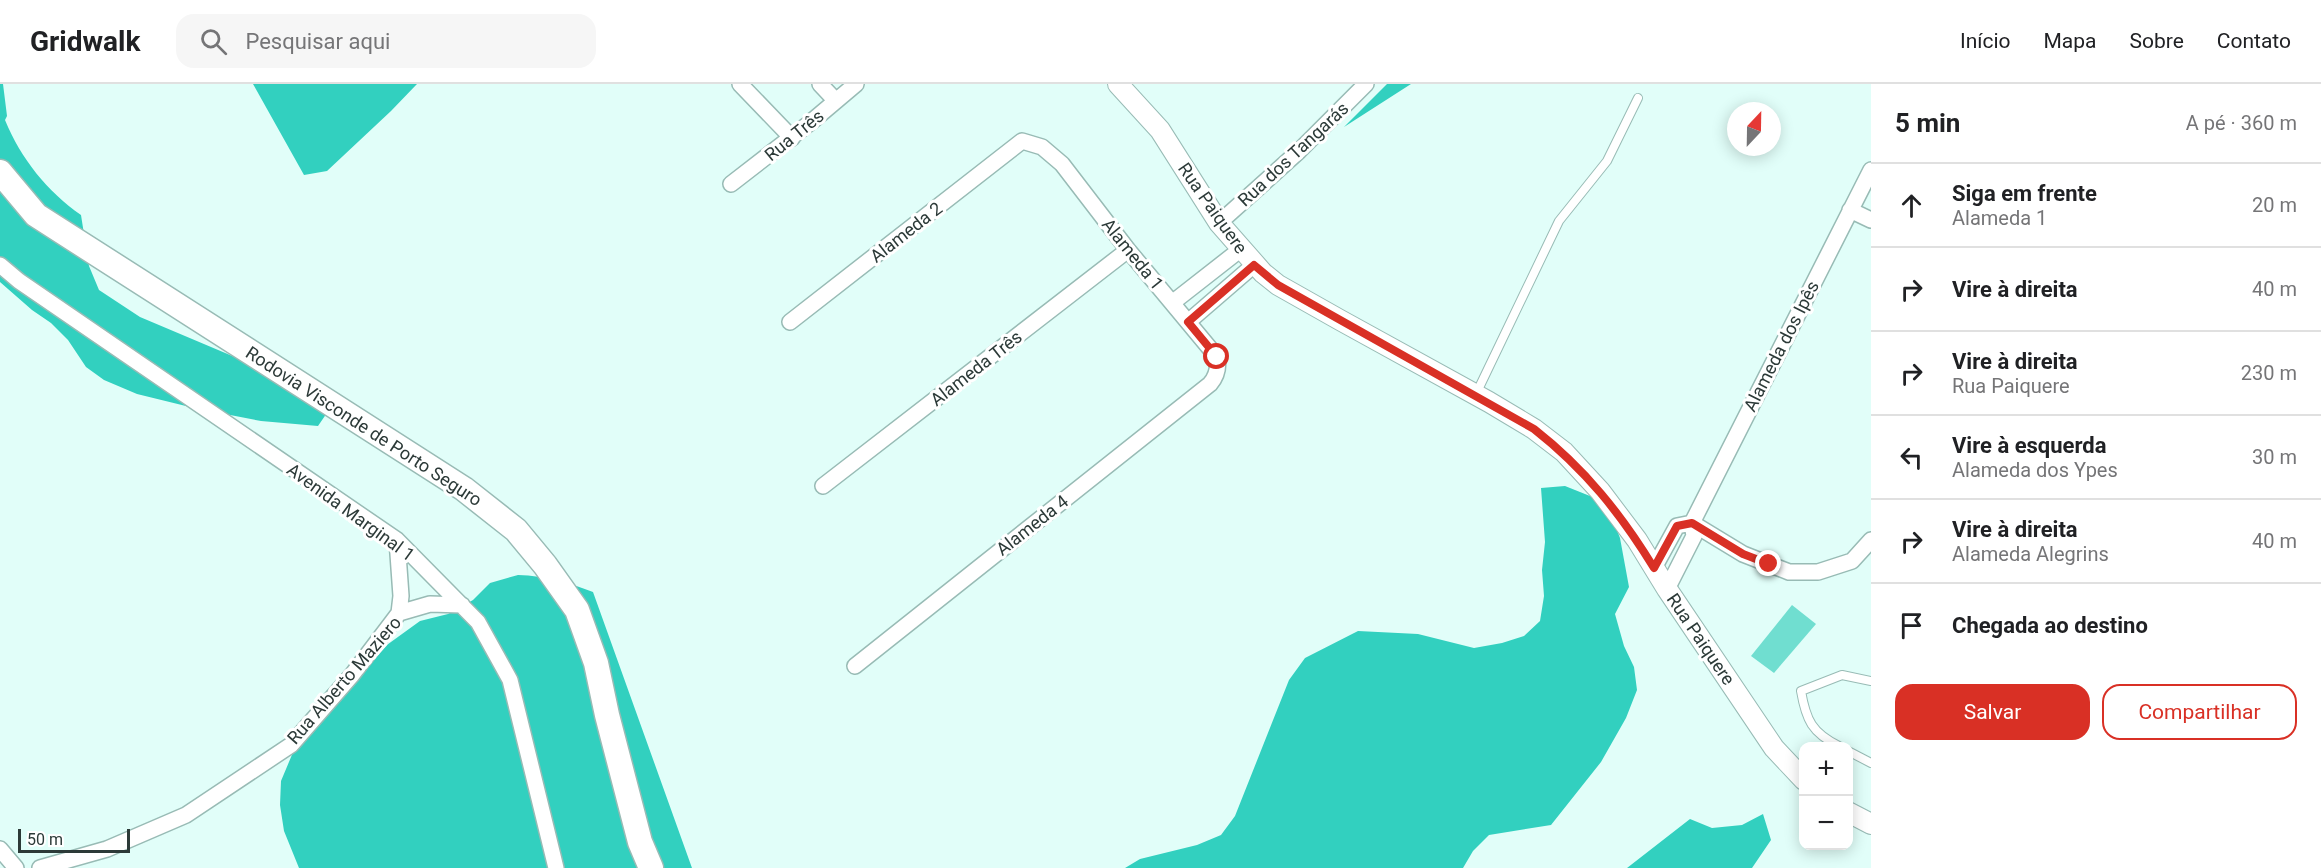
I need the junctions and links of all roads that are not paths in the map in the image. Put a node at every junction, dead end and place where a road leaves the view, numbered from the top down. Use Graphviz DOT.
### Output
graph roads {
  1 [pos="740,84"];
  2 [pos="820,84"];
  3 [pos="856,84"];
  4 [pos="1118,84"];
  5 [pos="1366,84"];
  6 [pos="1638,98"];
  7 [pos="836,101"];
  8 [pos="792,138"];
  9 [pos="1022,141"];
  10 [pos="1871,170"];
  11 [pos="0,172"];
  12 [pos="732,184"];
  13 [pos="1850,210"];
  14 [pos="1871,220"];
  15 [pos="1219,223"];
  16 [pos="1240,249"];
  17 [pos="1128,250"];
  18 [pos="0,265"];
  19 [pos="1254,265"];
  20 [pos="1172,303"];
  21 [pos="790,322"];
  22 [pos="1188,322"];
  23 [pos="1210,384"];
  24 [pos="1475,395"];
  25 [pos="823,486"];
  26 [pos="1692,523"];
  27 [pos="397,540"];
  28 [pos="1871,540"];
  29 [pos="1654,568"];
  30 [pos="1667,589"];
  31 [pos="462,605"];
  32 [pos="399,613"];
  33 [pos="855,666"];
  34 [pos="1871,681"];
  35 [pos="1830,742"];
  36 [pos="1853,754"];
  37 [pos="1871,763"];
  38 [pos="1799,776"];
  39 [pos="1853,815"];
  40 [pos="1871,825"];
  41 [pos="0,849"];
  42 [pos="16,868"];
  43 [pos="40,868"];
  44 [pos="556,868"];
  45 [pos="651,868"];
  1 -- 8 [label="street"];
  2 -- 7 [label="street"];
  3 -- 7 [label="street, Rua Três"];
  4 -- 15 [label="street, Rua Paiquere"];
  5 -- 15 [label="street, Rua dos Tangarás"];
  6 -- 24 [label="lane"];
  7 -- 8 [label="street, Rua Três"];
  8 -- 12 [label="street, Rua Três"];
  9 -- 17 [label="street, Alameda 1"];
  9 -- 21 [label="street, Alameda 2"];
  10 -- 13 [label="street, Alameda dos Ipês"];
  11 -- 45 [label="main road, Rodovia Visconde de Porto Seguro"];
  13 -- 14 [label="street"];
  13 -- 26 [label="street, Alameda dos Ipês"];
  15 -- 16 [label="street, Rua Paiquere"];
  16 -- 19 [label="street, Rua Paiquere"];
  16 -- 20 [label="street"];
  17 -- 20 [label="street, Alameda 1"];
  17 -- 25 [label="street, Alameda Três"];
  18 -- 27 [label="street, Avenida Marginal 1"];
  19 -- 22 [label="street"];
  19 -- 24 [label="street, Rua Paiquere"];
  20 -- 22 [label="street, Alameda 1"];
  22 -- 23 [label="street, Alameda 1"];
  23 -- 33 [label="street, Alameda 4"];
  24 -- 29 [label="street, Rua Paiquere"];
  26 -- 28 [label="street"];
  26 -- 29 [label="street"];
  26 -- 30 [label="street"];
  27 -- 31 [label="street, Avenida Marginal 1"];
  27 -- 32 [label="street"];
  29 -- 30 [label="street, Rua Paiquere"];
  30 -- 38 [label="street, Rua Paiquere"];
  31 -- 32 [label="street, Rua Alberto Maziero"];
  31 -- 44 [label="street, Avenida Marginal 1"];
  32 -- 43 [label="street, Rua Alberto Maziero"];
  34 -- 35 [label="lane"];
  36 -- 37 [label="lane"];
  39 -- 40 [label="street"];
  41 -- 42 [label="street"];
}
